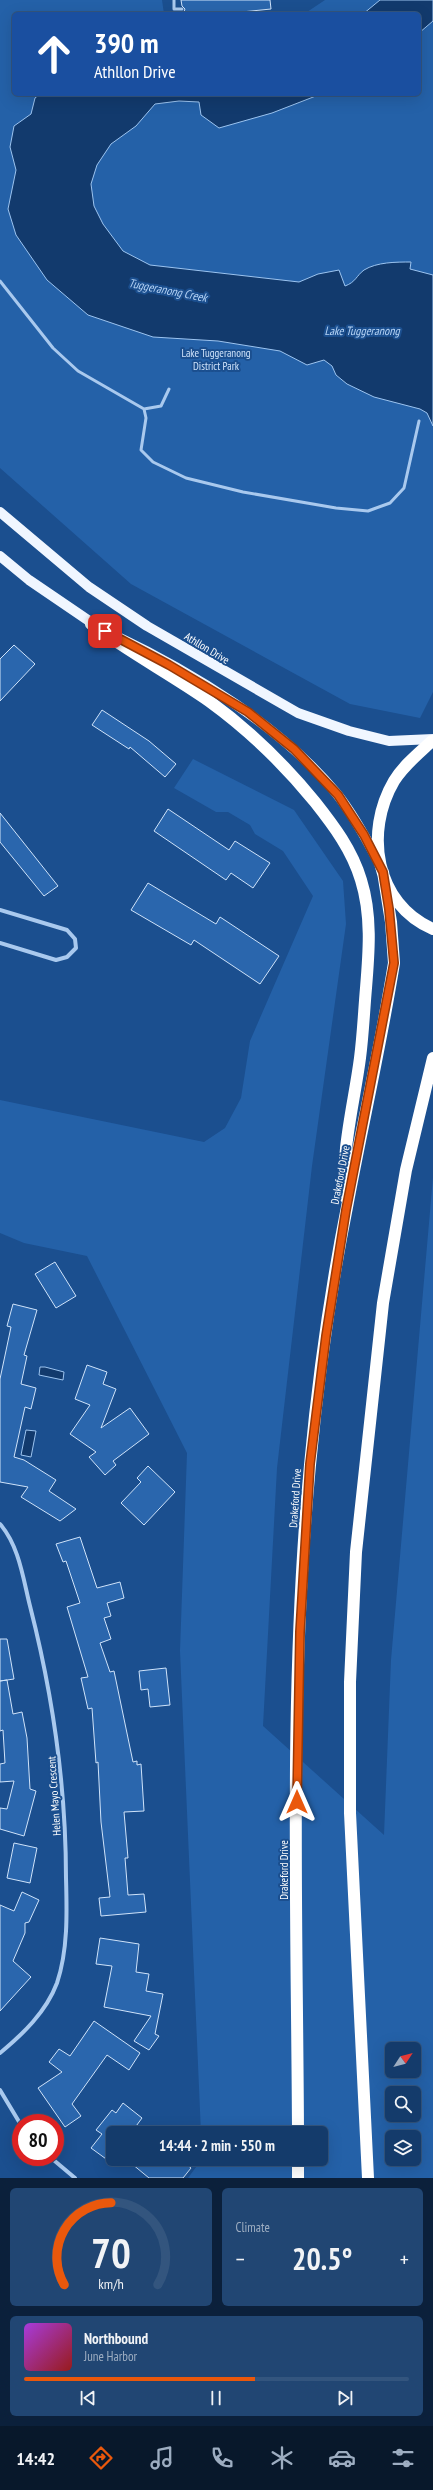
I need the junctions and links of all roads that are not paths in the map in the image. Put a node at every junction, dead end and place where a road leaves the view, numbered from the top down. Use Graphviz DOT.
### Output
graph roads {
  1 [pos="174,0"];
  2 [pos="182,9"];
  3 [pos="0,281"];
  4 [pos="169,389"];
  5 [pos="144,409"];
  6 [pos="419,421"];
  7 [pos="0,512"];
  8 [pos="0,556"];
  9 [pos="91,624"];
  10 [pos="432,740"];
  11 [pos="378,861"];
  12 [pos="383,872"];
  13 [pos="0,910"];
  14 [pos="433,929"];
  15 [pos="0,943"];
  16 [pos="433,1058"];
  17 [pos="346,1210"];
  18 [pos="0,1524"];
  19 [pos="0,2053"];
  20 [pos="0,2090"];
  21 [pos="14,2114"];
  22 [pos="298,2126"];
  23 [pos="61,2166"];
  24 [pos="298,2166"];
  25 [pos="75,2178"];
  26 [pos="298,2178"];
  27 [pos="368,2178"];
  1 -- 2 [label="lane"];
  3 -- 5 [label="lane"];
  4 -- 5 [label="lane"];
  5 -- 6 [label="lane"];
  7 -- 10 [label="main road, Athllon Drive"];
  8 -- 9 [label="main road"];
  9 -- 11 [label="main road"];
  9 -- 17 [label="highway"];
  10 -- 11 [label="highway"];
  11 -- 12 [label="highway"];
  12 -- 14 [label="highway"];
  12 -- 17 [label="highway, Drakeford Drive"];
  13 -- 15 [label="street"];
  16 -- 27 [label="highway"];
  17 -- 22 [label="highway, Drakeford Drive"];
  18 -- 19 [label="street, Helen Mayo Crescent"];
  20 -- 21 [label="street"];
  23 -- 25 [label="street"];
  24 -- 26 [label="highway"];
}
